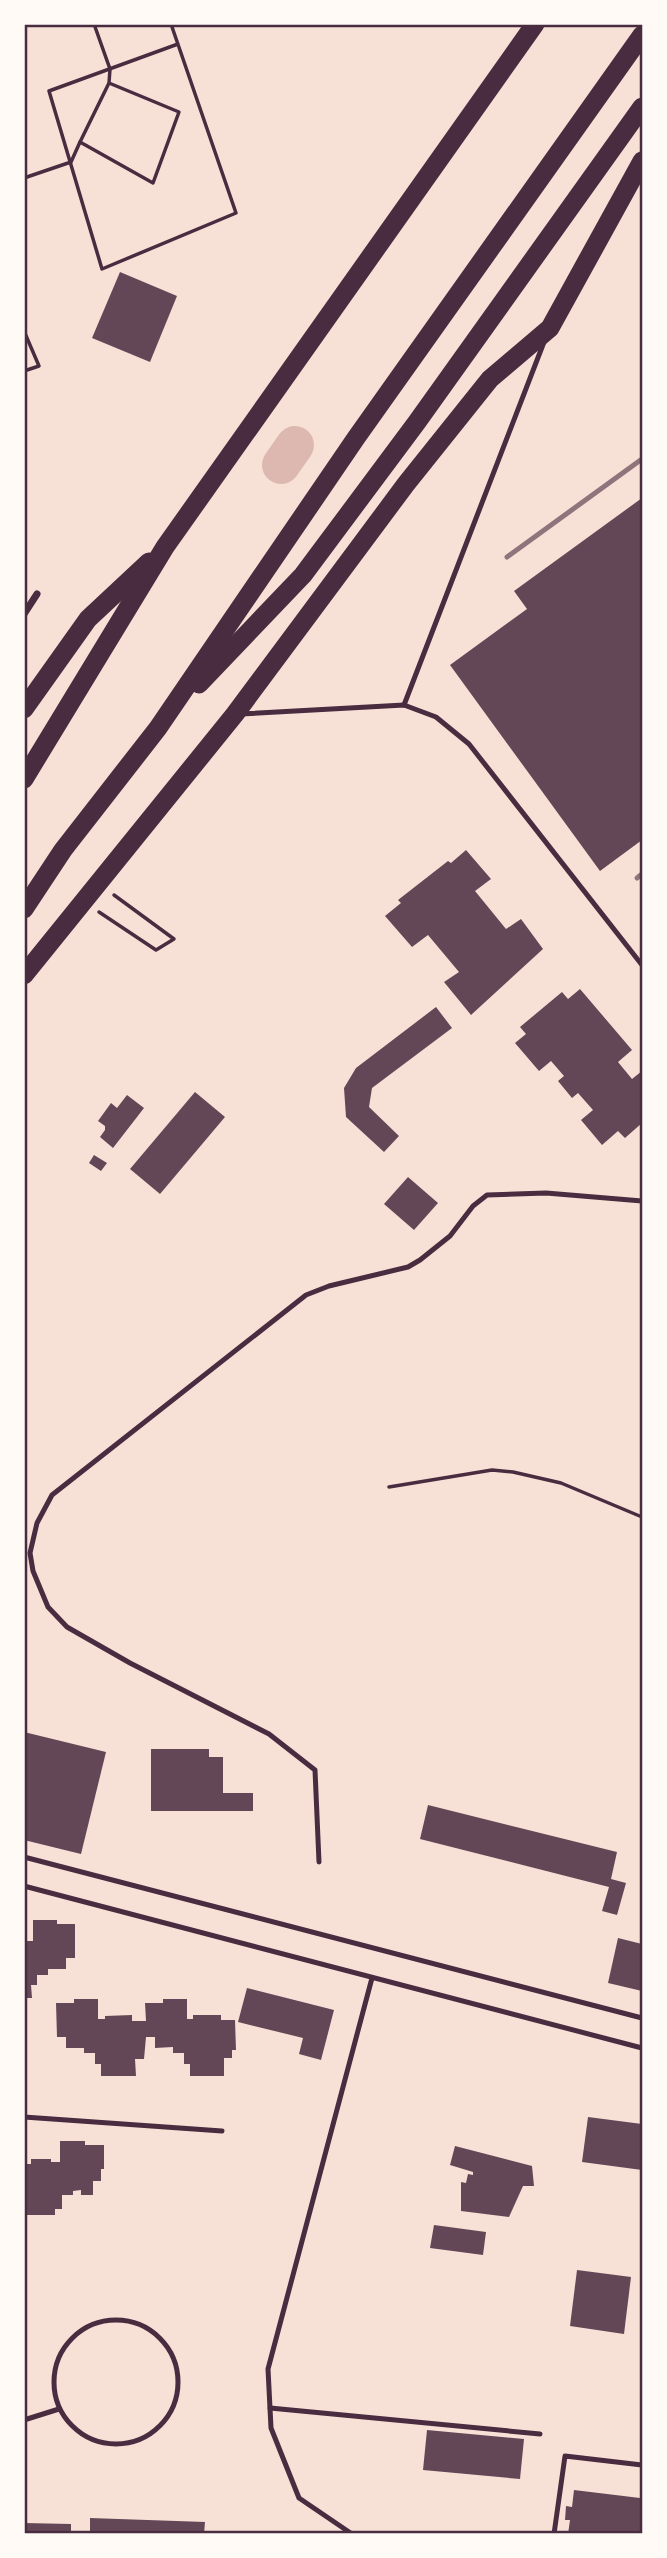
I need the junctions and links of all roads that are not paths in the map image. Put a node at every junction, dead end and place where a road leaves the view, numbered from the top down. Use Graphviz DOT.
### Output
graph roads {
  1 [pos="535,24"];
  2 [pos="642,35"];
  3 [pos="642,107"];
  4 [pos="642,161"];
  5 [pos="550,328"];
  6 [pos="165,547"];
  7 [pos="37,594"];
  8 [pos="24,614"];
  9 [pos="404,705"];
  10 [pos="24,709"];
  11 [pos="234,714"];
  12 [pos="158,728"];
  13 [pos="24,779"];
  14 [pos="24,909"];
  15 [pos="642,965"];
  16 [pos="24,975"];
  17 [pos="642,1202"];
  18 [pos="24,1857"];
  19 [pos="319,1862"];
  20 [pos="24,1886"];
  21 [pos="372,1978"];
  22 [pos="642,2018"];
  23 [pos="642,2048"];
  24 [pos="24,2117"];
  25 [pos="222,2131"];
  26 [pos="270,2408"];
  27 [pos="59,2409"];
  28 [pos="24,2420"];
  29 [pos="540,2434"];
  30 [pos="642,2465"];
  31 [pos="352,2533"];
  32 [pos="554,2533"];
  1 -- 6 [label="highway"];
  2 -- 12 [label="highway"];
  3 -- 12 [label="highway"];
  4 -- 5 [label="highway"];
  5 -- 9 [label="lane"];
  5 -- 11 [label="highway"];
  6 -- 10 [label="highway"];
  6 -- 13 [label="highway"];
  7 -- 8 [label="street"];
  9 -- 11 [label="lane"];
  9 -- 15 [label="lane"];
  11 -- 16 [label="highway"];
  12 -- 14 [label="highway"];
  17 -- 19 [label="lane"];
  18 -- 22 [label="lane"];
  20 -- 21 [label="lane"];
  21 -- 23 [label="lane"];
  21 -- 26 [label="lane"];
  24 -- 25 [label="lane"];
  26 -- 29 [label="lane"];
  26 -- 31 [label="lane"];
  27 -- 27 [label="lane"];
  27 -- 28 [label="lane"];
  30 -- 32 [label="lane"];
}
